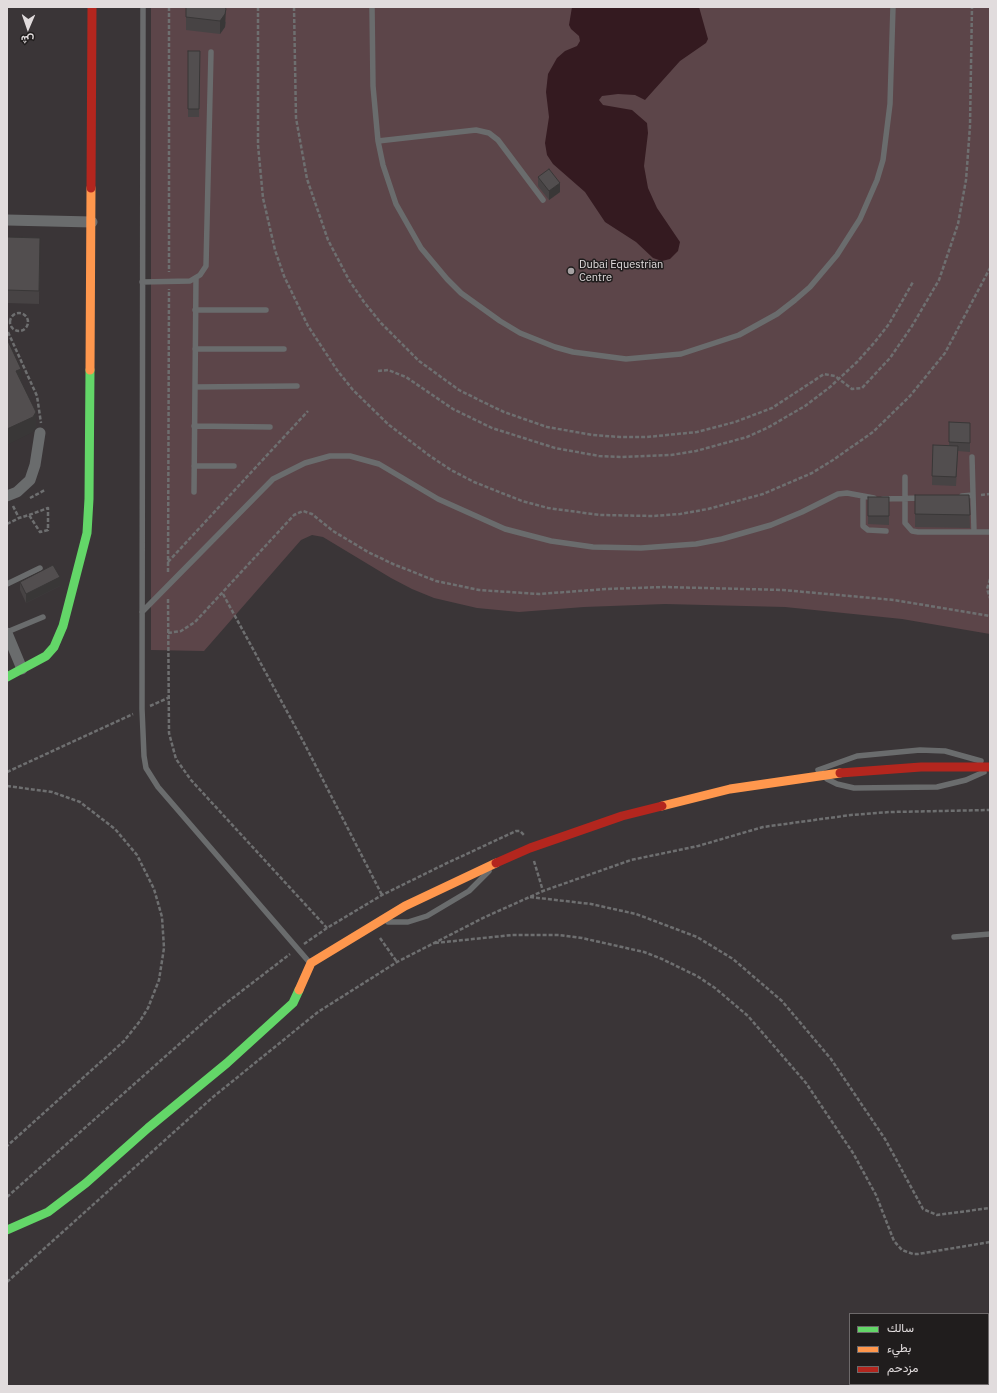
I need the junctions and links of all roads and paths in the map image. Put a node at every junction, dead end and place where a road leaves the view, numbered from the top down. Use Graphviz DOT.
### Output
graph roads {
  1 [pos="92,7"];
  2 [pos="143,7"];
  3 [pos="258,7"];
  4 [pos="372,7"];
  5 [pos="893,7"];
  6 [pos="972,7"];
  7 [pos="211,52"];
  8 [pos="378,141"];
  9 [pos="543,200"];
  10 [pos="7,220"];
  11 [pos="92,222"];
  12 [pos="990,268"];
  13 [pos="196,279"];
  14 [pos="142,282"];
  15 [pos="913,282"];
  16 [pos="195,310"];
  17 [pos="266,310"];
  18 [pos="12,328"];
  19 [pos="7,332"];
  20 [pos="14,345"];
  21 [pos="7,348"];
  22 [pos="195,348"];
  23 [pos="284,349"];
  24 [pos="378,371"];
  25 [pos="821,376"];
  26 [pos="839,379"];
  27 [pos="297,386"];
  28 [pos="195,387"];
  29 [pos="308,411"];
  30 [pos="194,426"];
  31 [pos="270,427"];
  32 [pos="40,433"];
  33 [pos="972,457"];
  34 [pos="194,466"];
  35 [pos="234,466"];
  36 [pos="905,477"];
  37 [pos="194,492"];
  38 [pos="973,495"];
  39 [pos="863,496"];
  40 [pos="958,496"];
  41 [pos="928,497"];
  42 [pos="9,498"];
  43 [pos="905,499"];
  44 [pos="29,515"];
  45 [pos="19,518"];
  46 [pos="7,524"];
  47 [pos="886,531"];
  48 [pos="974,532"];
  49 [pos="990,532"];
  50 [pos="168,562"];
  51 [pos="40,568"];
  52 [pos="990,579"];
  53 [pos="7,584"];
  54 [pos="223,594"];
  55 [pos="990,598"];
  56 [pos="142,612"];
  57 [pos="990,616"];
  58 [pos="43,617"];
  59 [pos="7,632"];
  60 [pos="168,633"];
  61 [pos="22,669"];
  62 [pos="7,677"];
  63 [pos="168,698"];
  64 [pos="142,709"];
  65 [pos="990,767"];
  66 [pos="7,772"];
  67 [pos="821,775"];
  68 [pos="805,777"];
  69 [pos="7,786"];
  70 [pos="990,810"];
  71 [pos="530,848"];
  72 [pos="497,862"];
  73 [pos="543,891"];
  74 [pos="382,895"];
  75 [pos="528,897"];
  76 [pos="380,920"];
  77 [pos="990,934"];
  78 [pos="954,937"];
  79 [pos="431,944"];
  80 [pos="299,948"];
  81 [pos="310,963"];
  82 [pos="7,1146"];
  83 [pos="7,1197"];
  84 [pos="990,1208"];
  85 [pos="7,1230"];
  86 [pos="990,1242"];
  87 [pos="7,1282"];
  1 -- 11 [label="street"];
  2 -- 14 [label="lane"];
  3 -- 12 [label="path"];
  4 -- 8 [label="lane"];
  5 -- 8 [label="lane"];
  6 -- 26 [label="path"];
  7 -- 13 [label="lane"];
  8 -- 9 [label="lane"];
  10 -- 11 [label="street"];
  11 -- 61 [label="street"];
  13 -- 14 [label="lane"];
  13 -- 16 [label="lane"];
  14 -- 56 [label="lane"];
  15 -- 26 [label="path"];
  16 -- 17 [label="lane"];
  16 -- 22 [label="lane"];
  18 -- 18 [label="path"];
  18 -- 19 [label="path"];
  19 -- 20 [label="path"];
  20 -- 21 [label="path"];
  20 -- 32 [label="path"];
  22 -- 23 [label="lane"];
  22 -- 28 [label="lane"];
  24 -- 26 [label="path"];
  25 -- 26 [label="path"];
  27 -- 28 [label="lane"];
  28 -- 30 [label="lane"];
  29 -- 50 [label="path"];
  30 -- 31 [label="lane"];
  30 -- 34 [label="lane"];
  32 -- 42 [label="street"];
  33 -- 38 [label="lane"];
  34 -- 35 [label="lane"];
  34 -- 37 [label="lane"];
  36 -- 43 [label="lane"];
  38 -- 40 [label="lane"];
  38 -- 48 [label="lane"];
  39 -- 43 [label="lane"];
  39 -- 47 [label="lane"];
  39 -- 56 [label="lane"];
  41 -- 43 [label="lane"];
  42 -- 45 [label="path"];
  43 -- 48 [label="lane"];
  44 -- 44 [label="path"];
  44 -- 45 [label="path"];
  45 -- 46 [label="path"];
  48 -- 49 [label="lane"];
  51 -- 53 [label="lane"];
  52 -- 55 [label="path"];
  54 -- 57 [label="path"];
  54 -- 60 [label="path"];
  54 -- 74 [label="path"];
  56 -- 64 [label="lane"];
  58 -- 59 [label="lane"];
  59 -- 61 [label="street"];
  61 -- 62 [label="street"];
  63 -- 64 [label="path"];
  64 -- 66 [label="path"];
  64 -- 80 [label="lane"];
  65 -- 67 [label="street"];
  65 -- 67 [label="lane"];
  65 -- 68 [label="lane"];
  67 -- 68 [label="street"];
  68 -- 71 [label="street"];
  69 -- 82 [label="path"];
  70 -- 73 [label="path"];
  71 -- 72 [label="street"];
  71 -- 73 [label="path"];
  71 -- 74 [label="path"];
  72 -- 76 [label="street"];
  72 -- 76 [label="lane"];
  73 -- 75 [label="path"];
  74 -- 80 [label="path"];
  75 -- 79 [label="path"];
  75 -- 84 [label="path"];
  76 -- 81 [label="street"];
  77 -- 78 [label="lane"];
  79 -- 86 [label="path"];
  79 -- 87 [label="path"];
  80 -- 81 [label="lane"];
  80 -- 83 [label="path"];
  81 -- 85 [label="street"];
}
